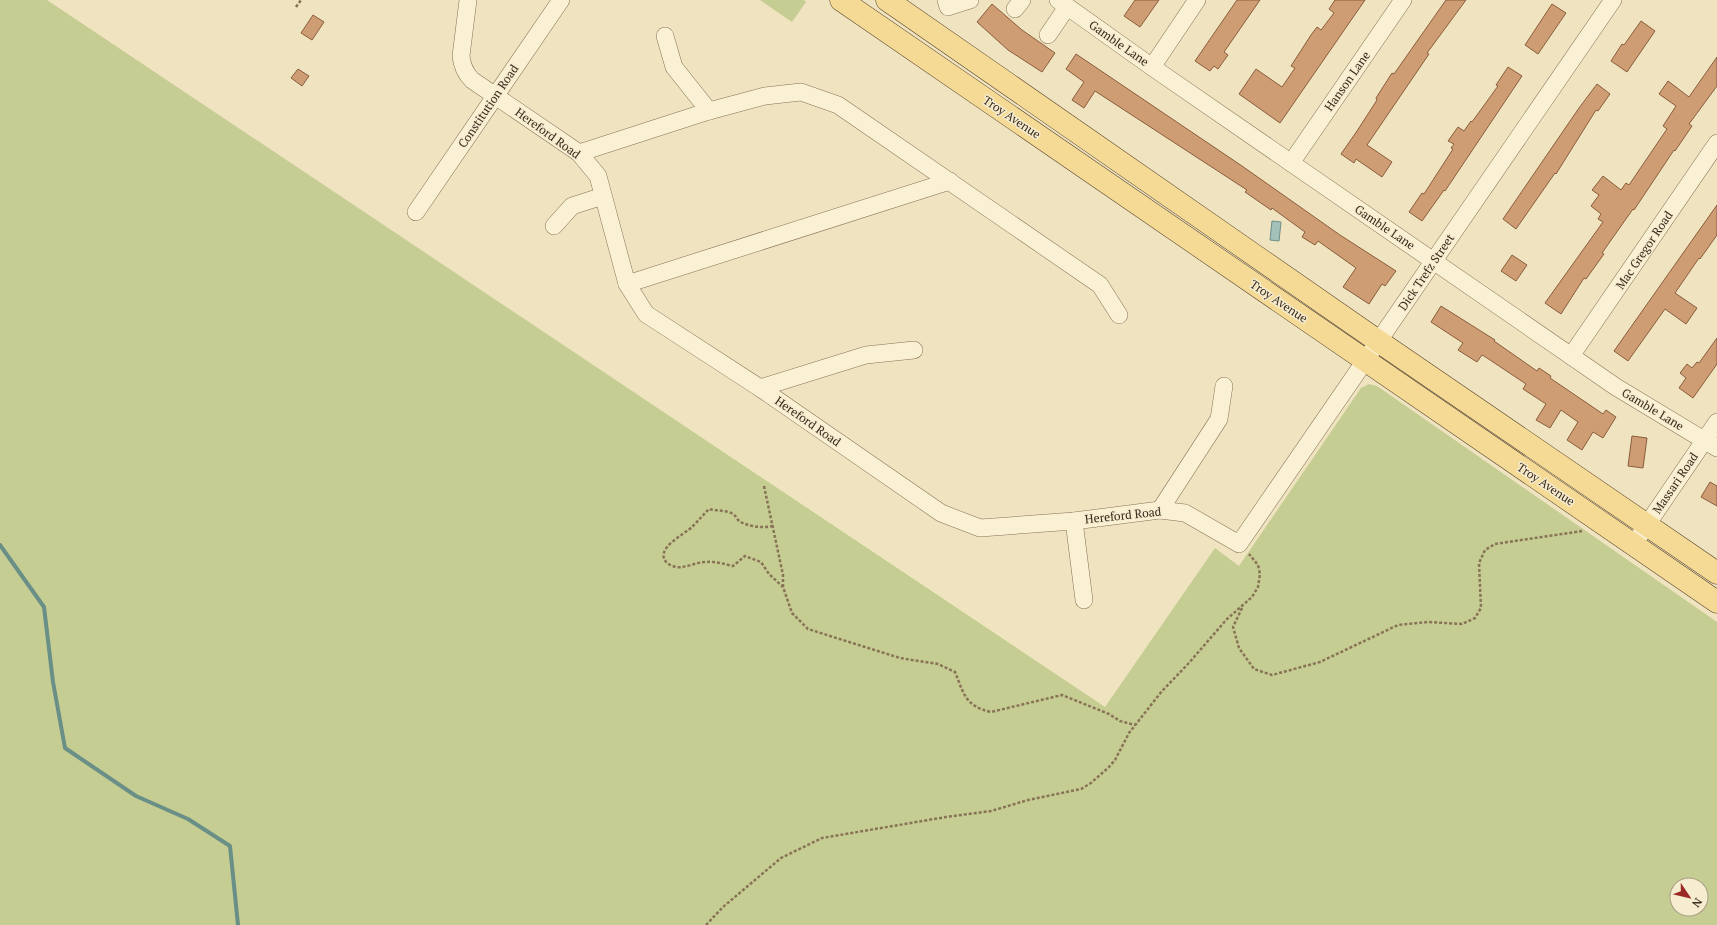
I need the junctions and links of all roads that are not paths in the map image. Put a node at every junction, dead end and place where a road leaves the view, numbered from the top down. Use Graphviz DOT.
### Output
graph roads {
  1 [pos="468,0"];
  2 [pos="561,0"];
  3 [pos="841,0"];
  4 [pos="887,0"];
  5 [pos="946,0"];
  6 [pos="970,0"];
  7 [pos="1197,0"];
  8 [pos="1403,0"];
  9 [pos="1613,0"];
  10 [pos="1062,4"];
  11 [pos="1048,35"];
  12 [pos="665,36"];
  13 [pos="1152,66"];
  14 [pos="495,96"];
  15 [pos="709,110"];
  16 [pos="1717,144"];
  17 [pos="579,153"];
  18 [pos="1291,163"];
  19 [pos="950,182"];
  20 [pos="603,196"];
  21 [pos="416,212"];
  22 [pos="554,226"];
  23 [pos="1434,260"];
  24 [pos="627,284"];
  25 [pos="1119,315"];
  26 [pos="1378,341"];
  27 [pos="914,350"];
  28 [pos="1572,356"];
  29 [pos="1366,360"];
  30 [pos="1224,386"];
  31 [pos="760,388"];
  32 [pos="1717,422"];
  33 [pos="1710,444"];
  34 [pos="1160,510"];
  35 [pos="1074,521"];
  36 [pos="1647,525"];
  37 [pos="1239,544"];
  38 [pos="1634,544"];
  39 [pos="1717,572"];
  40 [pos="1084,600"];
  41 [pos="1717,602"];
  1 -- 14 [label="street, Hereford Road"];
  2 -- 14 [label="street, Constitution Road"];
  3 -- 29 [label="main road, Troy Avenue"];
  4 -- 26 [label="main road, Troy Avenue"];
  5 -- 6 [label="street"];
  7 -- 13 [label="street"];
  8 -- 18 [label="street, Hanson Lane"];
  9 -- 23 [label="street, Dick Trefz Street"];
  10 -- 11 [label="street"];
  10 -- 13 [label="street, Gamble Lane"];
  12 -- 15 [label="street"];
  13 -- 18 [label="street, Gamble Lane"];
  14 -- 17 [label="street, Hereford Road"];
  14 -- 21 [label="street, Constitution Road"];
  15 -- 17 [label="street"];
  15 -- 19 [label="street"];
  16 -- 28 [label="street, Mac Gregor Road"];
  17 -- 20 [label="street, Hereford Road"];
  18 -- 23 [label="street, Gamble Lane"];
  19 -- 24 [label="street"];
  19 -- 25 [label="street"];
  20 -- 22 [label="street"];
  20 -- 24 [label="street, Hereford Road"];
  23 -- 26 [label="street, Dick Trefz Street"];
  23 -- 28 [label="street, Gamble Lane"];
  24 -- 31 [label="street, Hereford Road"];
  26 -- 29 [label="street, Dick Trefz Street"];
  26 -- 36 [label="main road, Troy Avenue"];
  27 -- 31 [label="street"];
  28 -- 33 [label="street, Gamble Lane"];
  29 -- 37 [label="street, Dick Trefz Street"];
  29 -- 38 [label="main road, Troy Avenue"];
  30 -- 34 [label="street"];
  31 -- 35 [label="street, Hereford Road"];
  32 -- 33 [label="street, Massari Road"];
  33 -- 36 [label="street, Massari Road"];
  34 -- 35 [label="street, Hereford Road"];
  34 -- 37 [label="street, Hereford Road"];
  35 -- 40 [label="street"];
  36 -- 38 [label="street, Massari Road"];
  36 -- 39 [label="main road, Troy Avenue"];
  38 -- 41 [label="main road, Troy Avenue"];
}
